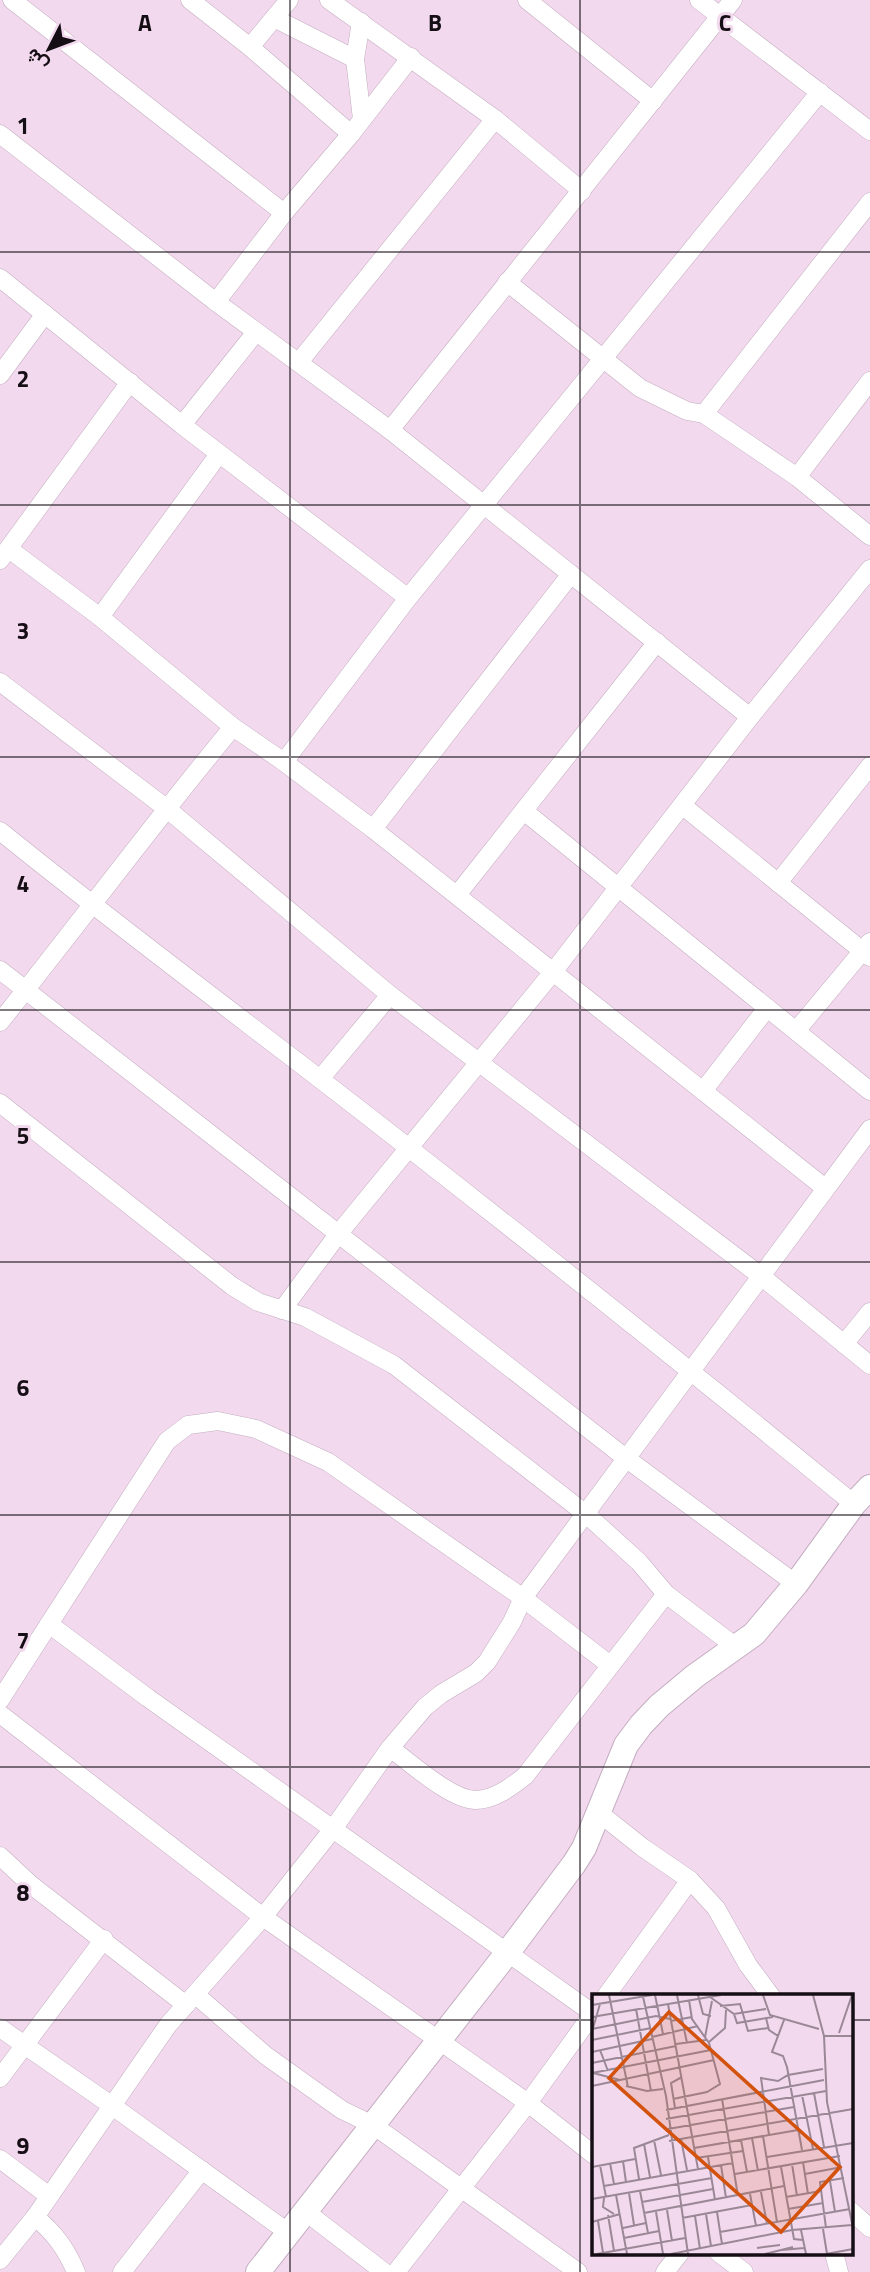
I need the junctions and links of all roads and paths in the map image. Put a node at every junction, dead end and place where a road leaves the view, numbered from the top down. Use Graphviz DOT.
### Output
graph roads {
  1 [pos="12,0"];
  2 [pos="190,0"];
  3 [pos="289,0"];
  4 [pos="329,0"];
  5 [pos="527,0"];
  6 [pos="699,0"];
  7 [pos="733,0"];
  8 [pos="720,17"];
  9 [pos="274,18"];
  10 [pos="361,22"];
  11 [pos="250,47"];
  12 [pos="411,57"];
  13 [pos="355,60"];
  14 [pos="820,92"];
  15 [pos="653,101"];
  16 [pos="362,119"];
  17 [pos="495,119"];
  18 [pos="870,131"];
  19 [pos="0,134"];
  20 [pos="351,134"];
  21 [pos="582,191"];
  22 [pos="870,202"];
  23 [pos="284,213"];
  24 [pos="0,278"];
  25 [pos="507,282"];
  26 [pos="216,302"];
  27 [pos="45,314"];
  28 [pos="256,332"];
  29 [pos="603,359"];
  30 [pos="299,362"];
  31 [pos="0,375"];
  32 [pos="130,382"];
  33 [pos="868,388"];
  34 [pos="704,414"];
  35 [pos="183,425"];
  36 [pos="390,430"];
  37 [pos="219,454"];
  38 [pos="797,477"];
  39 [pos="485,505"];
  40 [pos="870,536"];
  41 [pos="4,554"];
  42 [pos="870,569"];
  43 [pos="571,573"];
  44 [pos="408,598"];
  45 [pos="100,617"];
  46 [pos="657,642"];
  47 [pos="0,682"];
  48 [pos="750,718"];
  49 [pos="233,727"];
  50 [pos="284,762"];
  51 [pos="870,766"];
  52 [pos="683,806"];
  53 [pos="166,808"];
  54 [pos="524,811"];
  55 [pos="373,829"];
  56 [pos="0,831"];
  57 [pos="779,883"];
  58 [pos="618,889"];
  59 [pos="457,895"];
  60 [pos="92,906"];
  61 [pos="868,950"];
  62 [pos="0,970"];
  63 [pos="553,972"];
  64 [pos="26,990"];
  65 [pos="390,995"];
  66 [pos="767,1008"];
  67 [pos="0,1022"];
  68 [pos="796,1031"];
  69 [pos="479,1062"];
  70 [pos="320,1079"];
  71 [pos="703,1091"];
  72 [pos="870,1091"];
  73 [pos="0,1102"];
  74 [pos="870,1129"];
  75 [pos="408,1149"];
  76 [pos="825,1188"];
  77 [pos="339,1233"];
  78 [pos="761,1276"];
  79 [pos="282,1310"];
  80 [pos="870,1312"];
  81 [pos="844,1344"];
  82 [pos="870,1365"];
  83 [pos="690,1370"];
  84 [pos="627,1459"];
  85 [pos="862,1496"];
  86 [pos="586,1514"];
  87 [pos="796,1584"];
  88 [pos="666,1594"];
  89 [pos="523,1598"];
  90 [pos="49,1624"];
  91 [pos="736,1647"];
  92 [pos="610,1665"];
  93 [pos="0,1700"];
  94 [pos="0,1714"];
  95 [pos="390,1748"];
  96 [pos="598,1812"];
  97 [pos="333,1829"];
  98 [pos="0,1856"];
  99 [pos="690,1880"];
  100 [pos="263,1917"];
  101 [pos="104,1939"];
  102 [pos="508,1952"];
  103 [pos="607,1994"];
  104 [pos="770,1994"];
  105 [pos="191,2000"];
  106 [pos="592,2012"];
  107 [pos="592,2014"];
  108 [pos="0,2028"];
  109 [pos="438,2039"];
  110 [pos="25,2043"];
  111 [pos="0,2078"];
  112 [pos="527,2103"];
  113 [pos="111,2105"];
  114 [pos="373,2125"];
  115 [pos="592,2154"];
  116 [pos="0,2160"];
  117 [pos="202,2170"];
  118 [pos="462,2187"];
  119 [pos="49,2196"];
  120 [pos="306,2212"];
  121 [pos="852,2212"];
  122 [pos="35,2217"];
  123 [pos="870,2228"];
  124 [pos="289,2233"];
  125 [pos="679,2254"];
  126 [pos="720,2254"];
  127 [pos="834,2254"];
  128 [pos="0,2260"];
  129 [pos="76,2272"];
  130 [pos="122,2272"];
  131 [pos="258,2272"];
  132 [pos="384,2272"];
  133 [pos="396,2272"];
  134 [pos="578,2272"];
  135 [pos="665,2272"];
  136 [pos="744,2272"];
  137 [pos="839,2272"];
  1 -- 23 [label="street"];
  2 -- 11 [label="street"];
  3 -- 9 [label="street"];
  4 -- 10 [label="street"];
  5 -- 15 [label="street"];
  6 -- 8 [label="street"];
  7 -- 8 [label="street"];
  8 -- 14 [label="street"];
  8 -- 15 [label="street"];
  9 -- 11 [label="street"];
  9 -- 13 [label="street"];
  10 -- 12 [label="street"];
  10 -- 13 [label="street"];
  11 -- 20 [label="street"];
  12 -- 16 [label="street"];
  12 -- 17 [label="street"];
  13 -- 16 [label="street"];
  14 -- 18 [label="street"];
  14 -- 29 [label="street"];
  15 -- 21 [label="street"];
  16 -- 20 [label="street"];
  17 -- 21 [label="street"];
  17 -- 30 [label="street"];
  19 -- 26 [label="street"];
  20 -- 23 [label="street"];
  21 -- 25 [label="street"];
  22 -- 34 [label="street"];
  23 -- 26 [label="street"];
  24 -- 27 [label="street"];
  25 -- 29 [label="street"];
  25 -- 36 [label="street"];
  26 -- 28 [label="street"];
  27 -- 31 [label="street"];
  27 -- 32 [label="street"];
  28 -- 30 [label="street"];
  28 -- 35 [label="street"];
  29 -- 34 [label="street"];
  29 -- 39 [label="street"];
  30 -- 36 [label="street"];
  32 -- 35 [label="street"];
  32 -- 41 [label="street"];
  33 -- 38 [label="street"];
  34 -- 38 [label="street"];
  35 -- 37 [label="street"];
  36 -- 39 [label="street"];
  37 -- 44 [label="street"];
  37 -- 45 [label="street"];
  38 -- 40 [label="street"];
  39 -- 43 [label="street"];
  39 -- 44 [label="street"];
  41 -- 45 [label="street"];
  42 -- 48 [label="street"];
  43 -- 46 [label="street"];
  43 -- 55 [label="street"];
  44 -- 50 [label="street"];
  45 -- 49 [label="street"];
  46 -- 48 [label="street"];
  46 -- 54 [label="street"];
  47 -- 53 [label="street"];
  48 -- 52 [label="street"];
  49 -- 50 [label="street"];
  49 -- 53 [label="street"];
  50 -- 55 [label="street"];
  51 -- 57 [label="street"];
  52 -- 57 [label="street"];
  52 -- 58 [label="street"];
  53 -- 60 [label="street"];
  53 -- 65 [label="street"];
  54 -- 58 [label="street"];
  54 -- 59 [label="street"];
  55 -- 59 [label="street"];
  56 -- 60 [label="street"];
  57 -- 61 [label="street"];
  58 -- 63 [label="street"];
  58 -- 66 [label="street"];
  59 -- 63 [label="street"];
  60 -- 64 [label="street"];
  60 -- 70 [label="street"];
  61 -- 68 [label="street"];
  62 -- 64 [label="street"];
  63 -- 69 [label="street"];
  63 -- 71 [label="street"];
  64 -- 67 [label="street"];
  64 -- 77 [label="street"];
  65 -- 69 [label="street"];
  65 -- 70 [label="street"];
  66 -- 68 [label="street"];
  66 -- 71 [label="street"];
  68 -- 72 [label="street"];
  69 -- 75 [label="street"];
  69 -- 78 [label="street"];
  70 -- 75 [label="street"];
  71 -- 76 [label="street"];
  73 -- 79 [label="street"];
  74 -- 76 [label="street"];
  75 -- 77 [label="street"];
  75 -- 83 [label="street"];
  76 -- 78 [label="street"];
  77 -- 79 [label="street"];
  77 -- 84 [label="street"];
  78 -- 81 [label="street"];
  78 -- 83 [label="street"];
  79 -- 86 [label="street"];
  80 -- 81 [label="street"];
  81 -- 82 [label="street"];
  83 -- 84 [label="street"];
  83 -- 85 [label="street"];
  84 -- 86 [label="street"];
  84 -- 87 [label="street"];
  85 -- 87 [label="street"];
  86 -- 88 [label="street"];
  86 -- 89 [label="street"];
  87 -- 91 [label="street"];
  88 -- 91 [label="street"];
  88 -- 92 [label="street"];
  89 -- 90 [label="street"];
  89 -- 92 [label="street"];
  89 -- 95 [label="street"];
  90 -- 93 [label="street"];
  90 -- 97 [label="street"];
  91 -- 96 [label="street"];
  92 -- 95 [label="street"];
  94 -- 100 [label="street"];
  95 -- 97 [label="street"];
  96 -- 99 [label="street"];
  96 -- 102 [label="street"];
  97 -- 100 [label="street"];
  97 -- 102 [label="street"];
  98 -- 101 [label="street"];
  99 -- 103 [label="street"];
  99 -- 104 [label="street"];
  100 -- 105 [label="street"];
  100 -- 109 [label="street"];
  101 -- 105 [label="street"];
  101 -- 110 [label="street"];
  102 -- 106 [label="street"];
  102 -- 109 [label="street"];
  105 -- 113 [label="street"];
  105 -- 114 [label="street"];
  107 -- 112 [label="street"];
  108 -- 110 [label="street"];
  109 -- 112 [label="street"];
  109 -- 114 [label="street"];
  110 -- 111 [label="street"];
  110 -- 113 [label="street"];
  112 -- 115 [label="street"];
  112 -- 118 [label="street"];
  113 -- 117 [label="street"];
  113 -- 119 [label="street"];
  114 -- 118 [label="street"];
  114 -- 120 [label="street"];
  116 -- 119 [label="street"];
  117 -- 124 [label="street"];
  117 -- 130 [label="street"];
  118 -- 133 [label="street"];
  118 -- 134 [label="street"];
  119 -- 122 [label="street"];
  120 -- 124 [label="street"];
  120 -- 132 [label="street"];
  121 -- 123 [label="street"];
  122 -- 128 [label="street"];
  122 -- 129 [label="street"];
  124 -- 131 [label="street"];
  125 -- 135 [label="street"];
  126 -- 136 [label="street"];
  127 -- 137 [label="street"];
}
